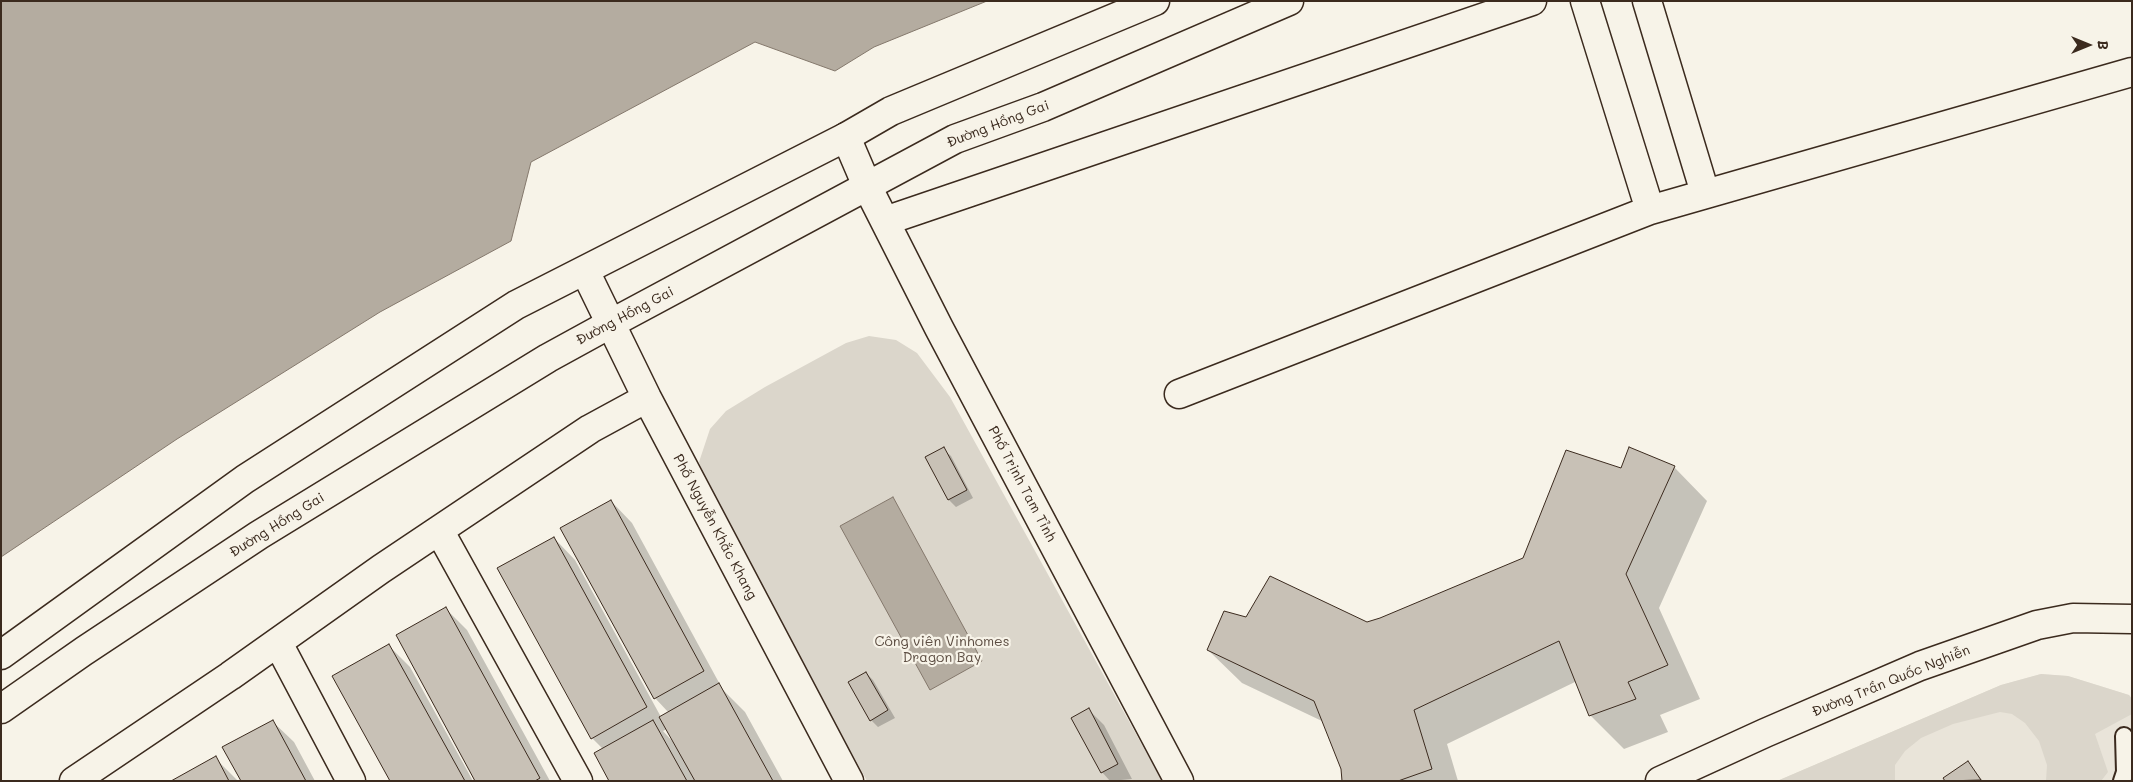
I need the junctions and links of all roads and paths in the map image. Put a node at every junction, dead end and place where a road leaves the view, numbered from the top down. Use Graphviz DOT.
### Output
graph roads {
  1 [pos="1155,1"];
  2 [pos="1289,1"];
  3 [pos="1532,1"];
  4 [pos="1585,1"];
  5 [pos="1647,1"];
  6 [pos="2132,72"];
  7 [pos="846,137"];
  8 [pos="867,186"];
  9 [pos="1705,193"];
  10 [pos="1650,210"];
  11 [pos="885,221"];
  12 [pos="585,271"];
  13 [pos="610,324"];
  14 [pos="1179,394"];
  15 [pos="647,398"];
  16 [pos="439,530"];
  17 [pos="2132,619"];
  18 [pos="278,643"];
  19 [pos="1,654"];
  20 [pos="1,709"];
  21 [pos="2124,736"];
  22 [pos="88,776"];
  23 [pos="1670,779"];
  24 [pos="351,781"];
  25 [pos="578,781"];
  26 [pos="849,781"];
  27 [pos="1179,781"];
  28 [pos="2122,781"];
  1 -- 7 [label="street"];
  2 -- 8 [label="street, Đường Hồng Gai"];
  3 -- 11 [label="street"];
  4 -- 10 [label="street"];
  5 -- 9 [label="street"];
  6 -- 9 [label="street"];
  7 -- 8 [label="street"];
  7 -- 12 [label="street"];
  8 -- 11 [label="street, Phố Trịnh Tam Tỉnh"];
  8 -- 13 [label="street, Đường Hồng Gai"];
  9 -- 10 [label="street"];
  10 -- 14 [label="street"];
  11 -- 27 [label="street, Phố Trịnh Tam Tỉnh"];
  12 -- 13 [label="street, Phố Nguyễn Khắc Khang"];
  12 -- 19 [label="street"];
  13 -- 15 [label="street, Phố Nguyễn Khắc Khang"];
  13 -- 20 [label="street, Đường Hồng Gai"];
  15 -- 16 [label="street"];
  15 -- 26 [label="street, Phố Nguyễn Khắc Khang"];
  16 -- 18 [label="street"];
  16 -- 25 [label="street"];
  17 -- 23 [label="street, Đường Trần Quốc Nghiễn"];
  18 -- 22 [label="street"];
  18 -- 24 [label="street"];
  21 -- 28 [label="lane"];
}
